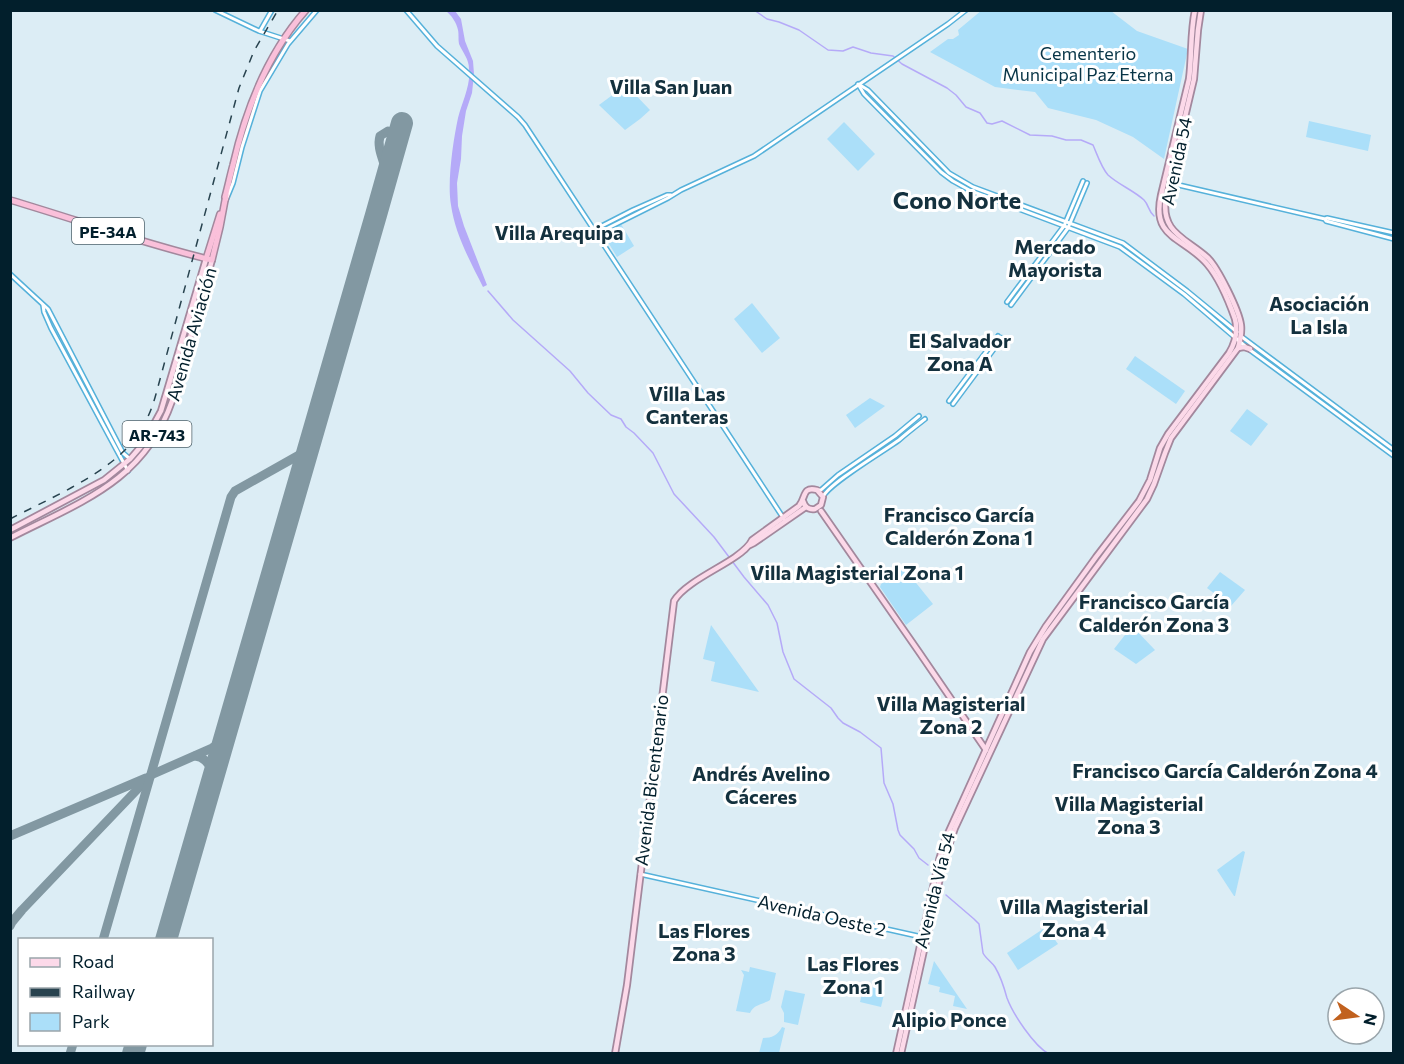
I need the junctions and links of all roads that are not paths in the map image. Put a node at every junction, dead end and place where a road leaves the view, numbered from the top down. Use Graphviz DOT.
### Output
graph roads {
  1 [pos="215,10"];
  2 [pos="272,10"];
  3 [pos="306,10"];
  4 [pos="317,10"];
  5 [pos="406,10"];
  6 [pos="966,10"];
  7 [pos="1196,10"];
  8 [pos="1201,10"];
  9 [pos="261,31"];
  10 [pos="287,40"];
  11 [pos="858,84"];
  12 [pos="896,118"];
  13 [pos="892,122"];
  14 [pos="1085,182"];
  15 [pos="1170,183"];
  16 [pos="671,195"];
  17 [pos="226,198"];
  18 [pos="10,200"];
  19 [pos="1326,220"];
  20 [pos="1067,225"];
  21 [pos="594,230"];
  22 [pos="1394,233"];
  23 [pos="596,234"];
  24 [pos="1394,239"];
  25 [pos="206,259"];
  26 [pos="204,266"];
  27 [pos="10,274"];
  28 [pos="1009,303"];
  29 [pos="43,305"];
  30 [pos="1000,337"];
  31 [pos="1238,337"];
  32 [pos="1238,348"];
  33 [pos="1250,349"];
  34 [pos="951,403"];
  35 [pos="919,416"];
  36 [pos="924,419"];
  37 [pos="1394,450"];
  38 [pos="1394,456"];
  39 [pos="132,461"];
  40 [pos="124,465"];
  41 [pos="128,471"];
  42 [pos="817,490"];
  43 [pos="823,497"];
  44 [pos="803,501"];
  45 [pos="821,504"];
  46 [pos="806,507"];
  47 [pos="815,509"];
  48 [pos="821,511"];
  49 [pos="784,519"];
  50 [pos="10,530"];
  51 [pos="10,538"];
  52 [pos="988,753"];
  53 [pos="640,874"];
  54 [pos="922,938"];
  55 [pos="615,1053"];
  56 [pos="900,1053"];
  1 -- 9 [label="street"];
  2 -- 9 [label="street"];
  3 -- 10 [label="highway, Avenida Aviación"];
  4 -- 10 [label="street"];
  5 -- 21 [label="street"];
  6 -- 11 [label="street"];
  7 -- 31 [label="main road"];
  8 -- 15 [label="main road, Avenida 54"];
  9 -- 10 [label="street"];
  10 -- 17 [label="highway, Avenida Aviación"];
  11 -- 12 [label="street"];
  11 -- 13 [label="street"];
  11 -- 16 [label="street"];
  12 -- 13 [label="street"];
  12 -- 20 [label="street"];
  13 -- 20 [label="street"];
  14 -- 20 [label="street"];
  15 -- 19 [label="street"];
  15 -- 31 [label="main road, Avenida 54"];
  16 -- 21 [label="street"];
  16 -- 23 [label="street"];
  17 -- 25 [label="highway, Avenida Aviación"];
  17 -- 25 [label="highway, Avenida Aviación"];
  18 -- 25 [label="highway, PE-34A"];
  19 -- 22 [label="street"];
  19 -- 24 [label="street"];
  20 -- 28 [label="street"];
  20 -- 31 [label="street"];
  21 -- 23 [label="street"];
  23 -- 49 [label="street"];
  25 -- 26 [label="highway"];
  25 -- 39 [label="main road, Avenida Aviación / AR-743"];
  26 -- 39 [label="main road, Avenida Aviación / AR-743"];
  27 -- 29 [label="street"];
  29 -- 39 [label="street"];
  29 -- 40 [label="street"];
  30 -- 34 [label="street"];
  31 -- 32 [label="main road"];
  31 -- 33 [label="street"];
  31 -- 37 [label="street"];
  31 -- 52 [label="main road, Avenida Vía 54"];
  32 -- 33 [label="main road"];
  32 -- 52 [label="main road, Avenida Vía 54"];
  33 -- 38 [label="street"];
  35 -- 42 [label="street"];
  36 -- 43 [label="street"];
  39 -- 40 [label="main road, Avenida Aviación / AR-743"];
  39 -- 41 [label="main road, Avenida Aviación / AR-743"];
  40 -- 41 [label="street"];
  40 -- 50 [label="main road, Avenida Aviación / AR-743"];
  41 -- 51 [label="main road, Avenida Aviación / AR-743"];
  42 -- 43 [label="main road"];
  42 -- 44 [label="main road"];
  43 -- 45 [label="main road"];
  44 -- 46 [label="main road"];
  44 -- 49 [label="main road, Avenida Bicentenario"];
  45 -- 47 [label="main road"];
  45 -- 48 [label="street"];
  46 -- 47 [label="main road"];
  46 -- 49 [label="main road, Avenida Bicentenario"];
  47 -- 48 [label="street"];
  48 -- 52 [label="main road"];
  49 -- 53 [label="main road, Avenida Bicentenario"];
  52 -- 54 [label="main road, Avenida Vía 54"];
  52 -- 56 [label="main road, Avenida Vía 54"];
  53 -- 54 [label="street, Avenida Oeste 2"];
  53 -- 55 [label="main road, Avenida Bicentenario"];
  54 -- 56 [label="main road, Avenida Vía 54"];
}
